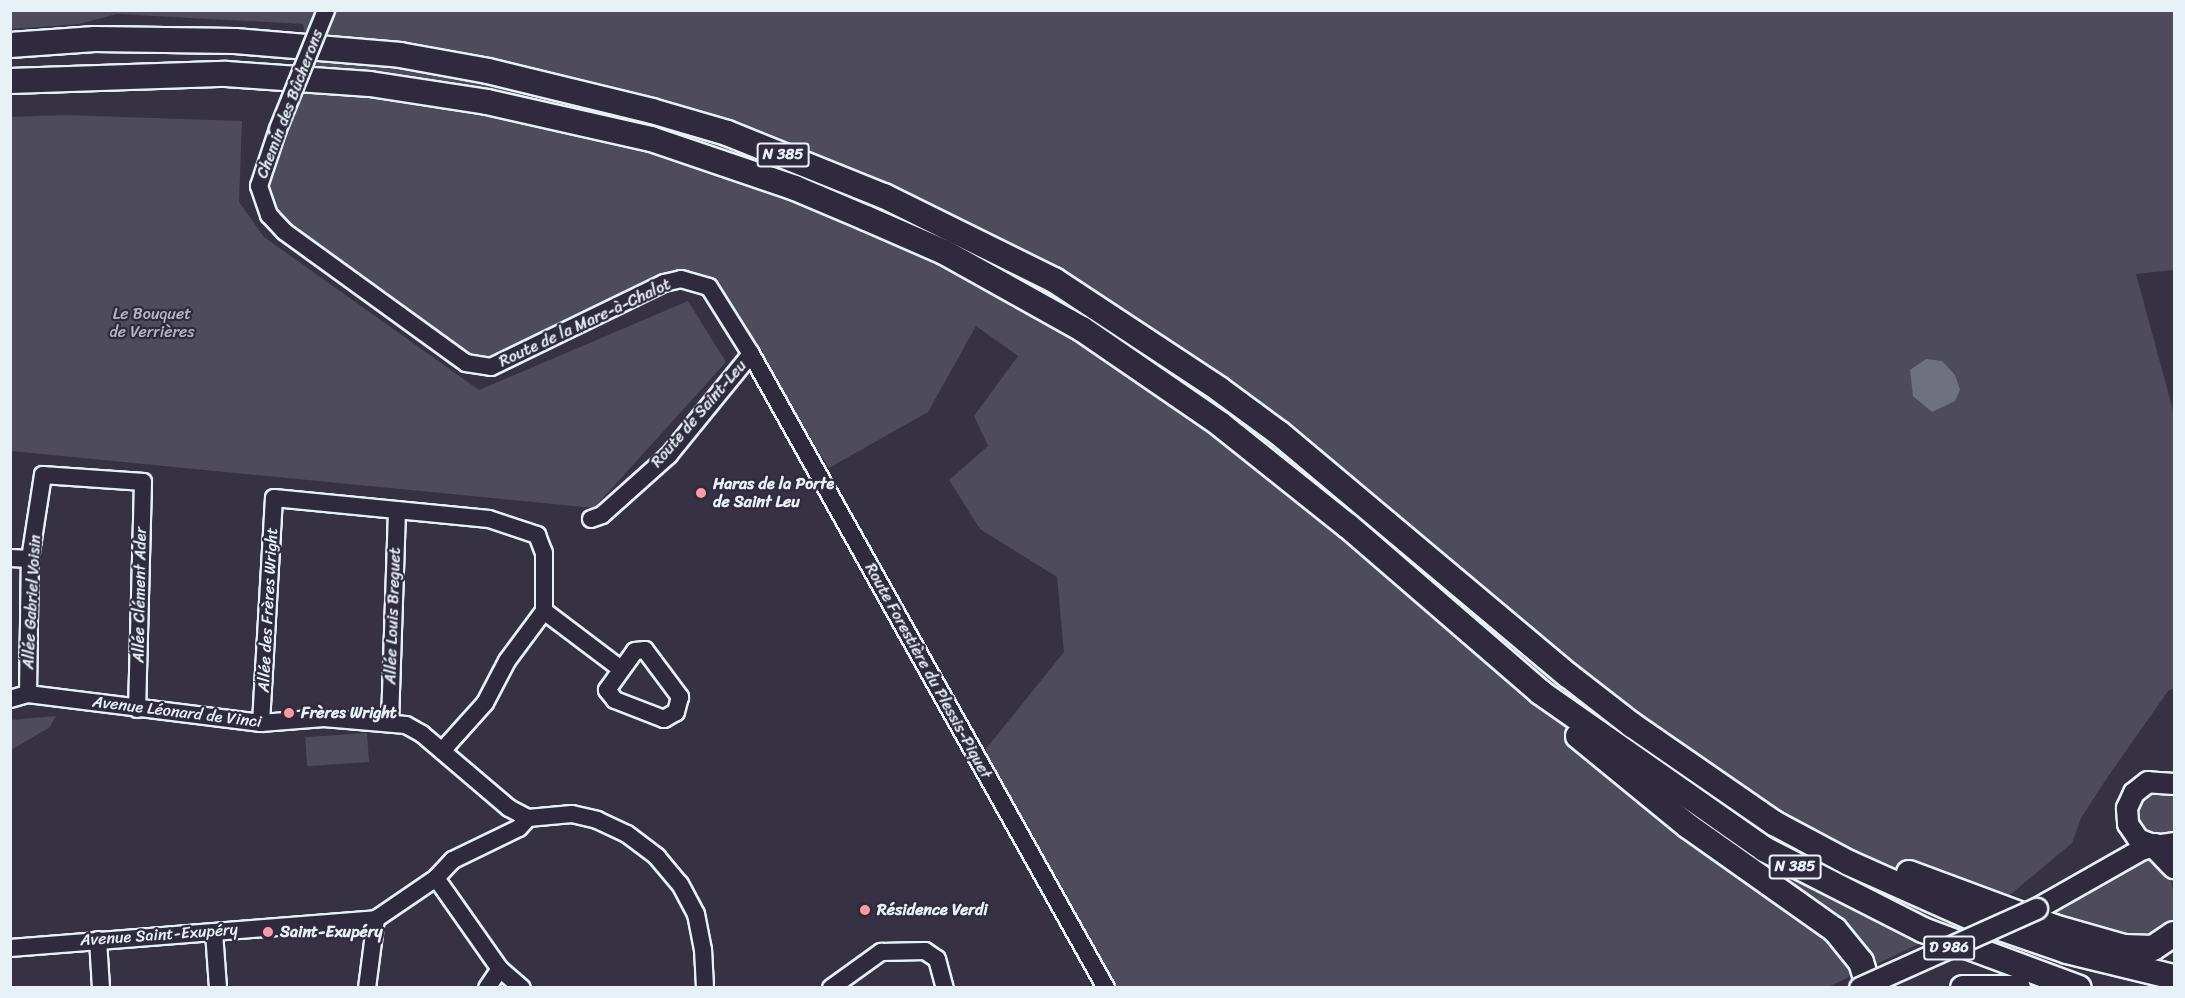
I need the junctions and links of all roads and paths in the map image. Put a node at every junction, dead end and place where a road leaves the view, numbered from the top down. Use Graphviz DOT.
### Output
graph roads {
  1 [pos="327,10"];
  2 [pos="10,45"];
  3 [pos="10,81"];
  4 [pos="261,198"];
  5 [pos="751,354"];
  6 [pos="143,482"];
  7 [pos="397,510"];
  8 [pos="591,519"];
  9 [pos="10,558"];
  10 [pos="30,559"];
  11 [pos="544,611"];
  12 [pos="621,669"];
  13 [pos="1540,692"];
  14 [pos="28,694"];
  15 [pos="10,699"];
  16 [pos="137,709"];
  17 [pos="390,722"];
  18 [pos="261,723"];
  19 [pos="442,751"];
  20 [pos="1711,780"];
  21 [pos="2168,781"];
  22 [pos="528,819"];
  23 [pos="2128,824"];
  24 [pos="2164,845"];
  25 [pos="2175,866"];
  26 [pos="436,878"];
  27 [pos="2088,882"];
  28 [pos="376,920"];
  29 [pos="214,932"];
  30 [pos="2175,934"];
  31 [pos="98,940"];
  32 [pos="10,948"];
  33 [pos="500,969"];
  34 [pos="2175,977"];
  35 [pos="101,987"];
  36 [pos="219,987"];
  37 [pos="368,987"];
  38 [pos="487,987"];
  39 [pos="522,987"];
  40 [pos="705,987"];
  41 [pos="831,987"];
  42 [pos="945,987"];
  43 [pos="1106,987"];
  44 [pos="1860,987"];
  45 [pos="1869,987"];
  46 [pos="1963,987"];
  47 [pos="2018,987"];
  48 [pos="2079,987"];
  1 -- 4 [label="street, Chemin des Bûcherons, bridge"];
  2 -- 20 [label="highway, N 385"];
  3 -- 13 [label="highway, N 385"];
  4 -- 5 [label="street, Route de la Mare-à-Chalot"];
  5 -- 8 [label="street, Route de Saint-Leu"];
  5 -- 43 [label="street, Route Forestière du Plessis-Piquet"];
  6 -- 10 [label="street, Allée Gabriel Voisin"];
  6 -- 16 [label="street, Allée Clément Ader"];
  7 -- 11 [label="street"];
  7 -- 17 [label="street, Allée Louis Breguet"];
  7 -- 18 [label="street, Allée des Frères Wright"];
  9 -- 10 [label="street"];
  10 -- 14 [label="street, Allée Gabriel Voisin"];
  11 -- 12 [label="street"];
  11 -- 19 [label="street"];
  12 -- 12 [label="street"];
  13 -- 45 [label="highway"];
  13 -- 48 [label="highway, N 385"];
  14 -- 15 [label="street, Avenue Léonard de Vinci"];
  14 -- 16 [label="street, Avenue Léonard de Vinci"];
  16 -- 18 [label="street, Avenue Léonard de Vinci"];
  17 -- 18 [label="street, Avenue Léonard de Vinci"];
  17 -- 19 [label="street, Avenue Léonard de Vinci"];
  19 -- 22 [label="street, Avenue Léonard de Vinci"];
  20 -- 30 [label="highway"];
  20 -- 34 [label="highway, N 385"];
  21 -- 23 [label="main road"];
  22 -- 26 [label="street"];
  22 -- 40 [label="street"];
  23 -- 24 [label="main road"];
  23 -- 27 [label="main road, D 986"];
  24 -- 25 [label="highway"];
  24 -- 27 [label="main road, D 986"];
  26 -- 28 [label="street"];
  26 -- 33 [label="street"];
  27 -- 44 [label="main road, D 986, bridge"];
  28 -- 29 [label="street, Avenue Saint-Exupéry"];
  28 -- 37 [label="street"];
  29 -- 31 [label="street, Avenue Saint-Exupéry"];
  29 -- 36 [label="street"];
  31 -- 32 [label="street, Avenue Saint-Exupéry"];
  31 -- 35 [label="street"];
  33 -- 38 [label="street"];
  33 -- 39 [label="street"];
  41 -- 42 [label="street"];
  46 -- 47 [label="highway"];
}
